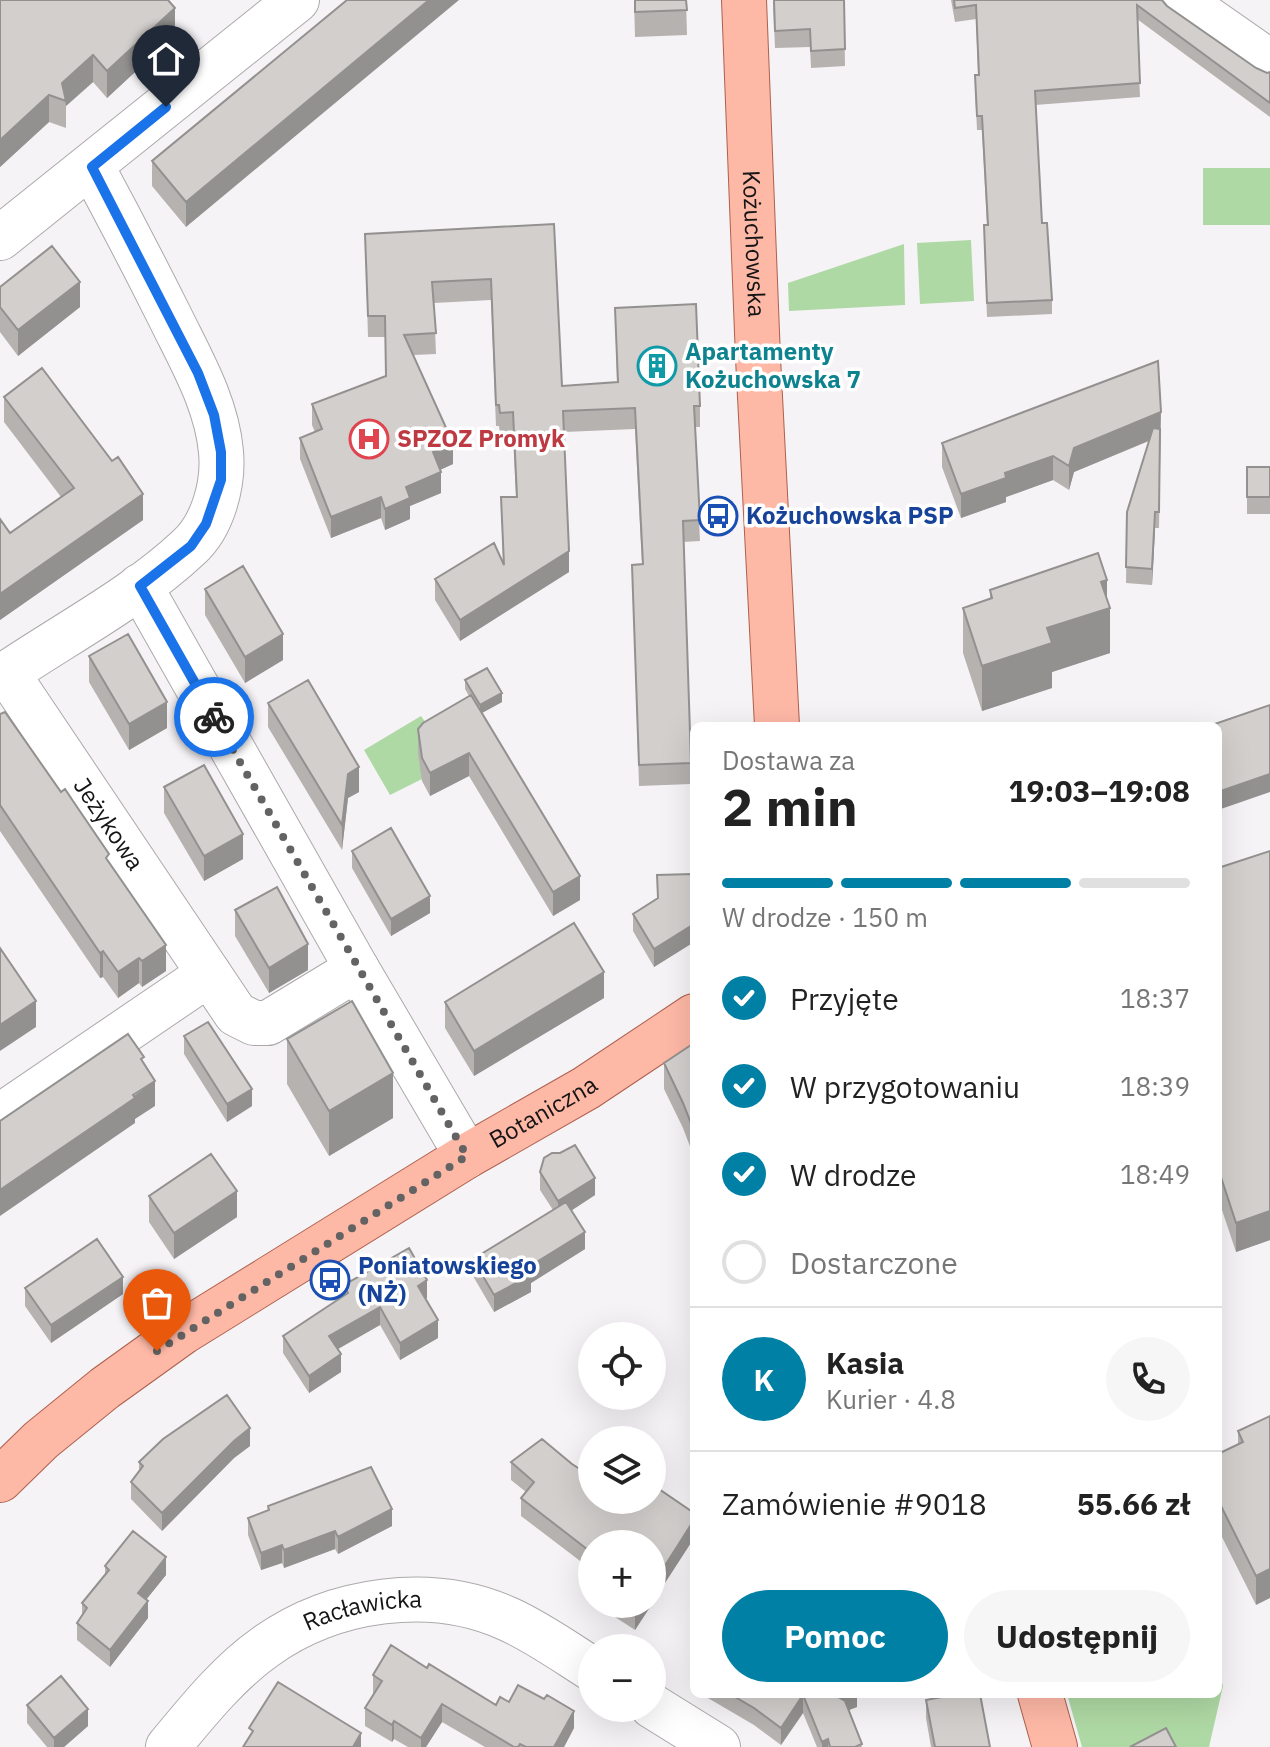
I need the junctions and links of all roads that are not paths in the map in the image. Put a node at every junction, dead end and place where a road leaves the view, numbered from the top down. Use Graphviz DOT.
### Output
graph roads {
  1 [pos="297,0"];
  2 [pos="744,0"];
  3 [pos="1181,0"];
  4 [pos="1270,62"];
  5 [pos="92,167"];
  6 [pos="0,238"];
  7 [pos="140,586"];
  8 [pos="3,676"];
  9 [pos="777,722"];
  10 [pos="357,969"];
  11 [pos="209,974"];
  12 [pos="690,1019"];
  13 [pos="0,1116"];
  14 [pos="467,1156"];
  15 [pos="0,1480"];
  16 [pos="578,1661"];
  17 [pos="1041,1698"];
  18 [pos="666,1715"];
  19 [pos="168,1747"];
  20 [pos="718,1747"];
  21 [pos="1055,1747"];
  1 -- 5 [label="street"];
  2 -- 9 [label="main road, Kożuchowska"];
  3 -- 4 [label="street"];
  5 -- 6 [label="street"];
  5 -- 7 [label="street"];
  7 -- 8 [label="street"];
  7 -- 10 [label="street"];
  8 -- 11 [label="street, Jeżykowa"];
  10 -- 11 [label="street, Jeżykowa"];
  10 -- 14 [label="street"];
  11 -- 13 [label="street"];
  12 -- 14 [label="main road, Botaniczna"];
  14 -- 15 [label="main road, Botaniczna"];
  16 -- 19 [label="street, Racławicka"];
  17 -- 21 [label="main road"];
  18 -- 20 [label="street"];
}
